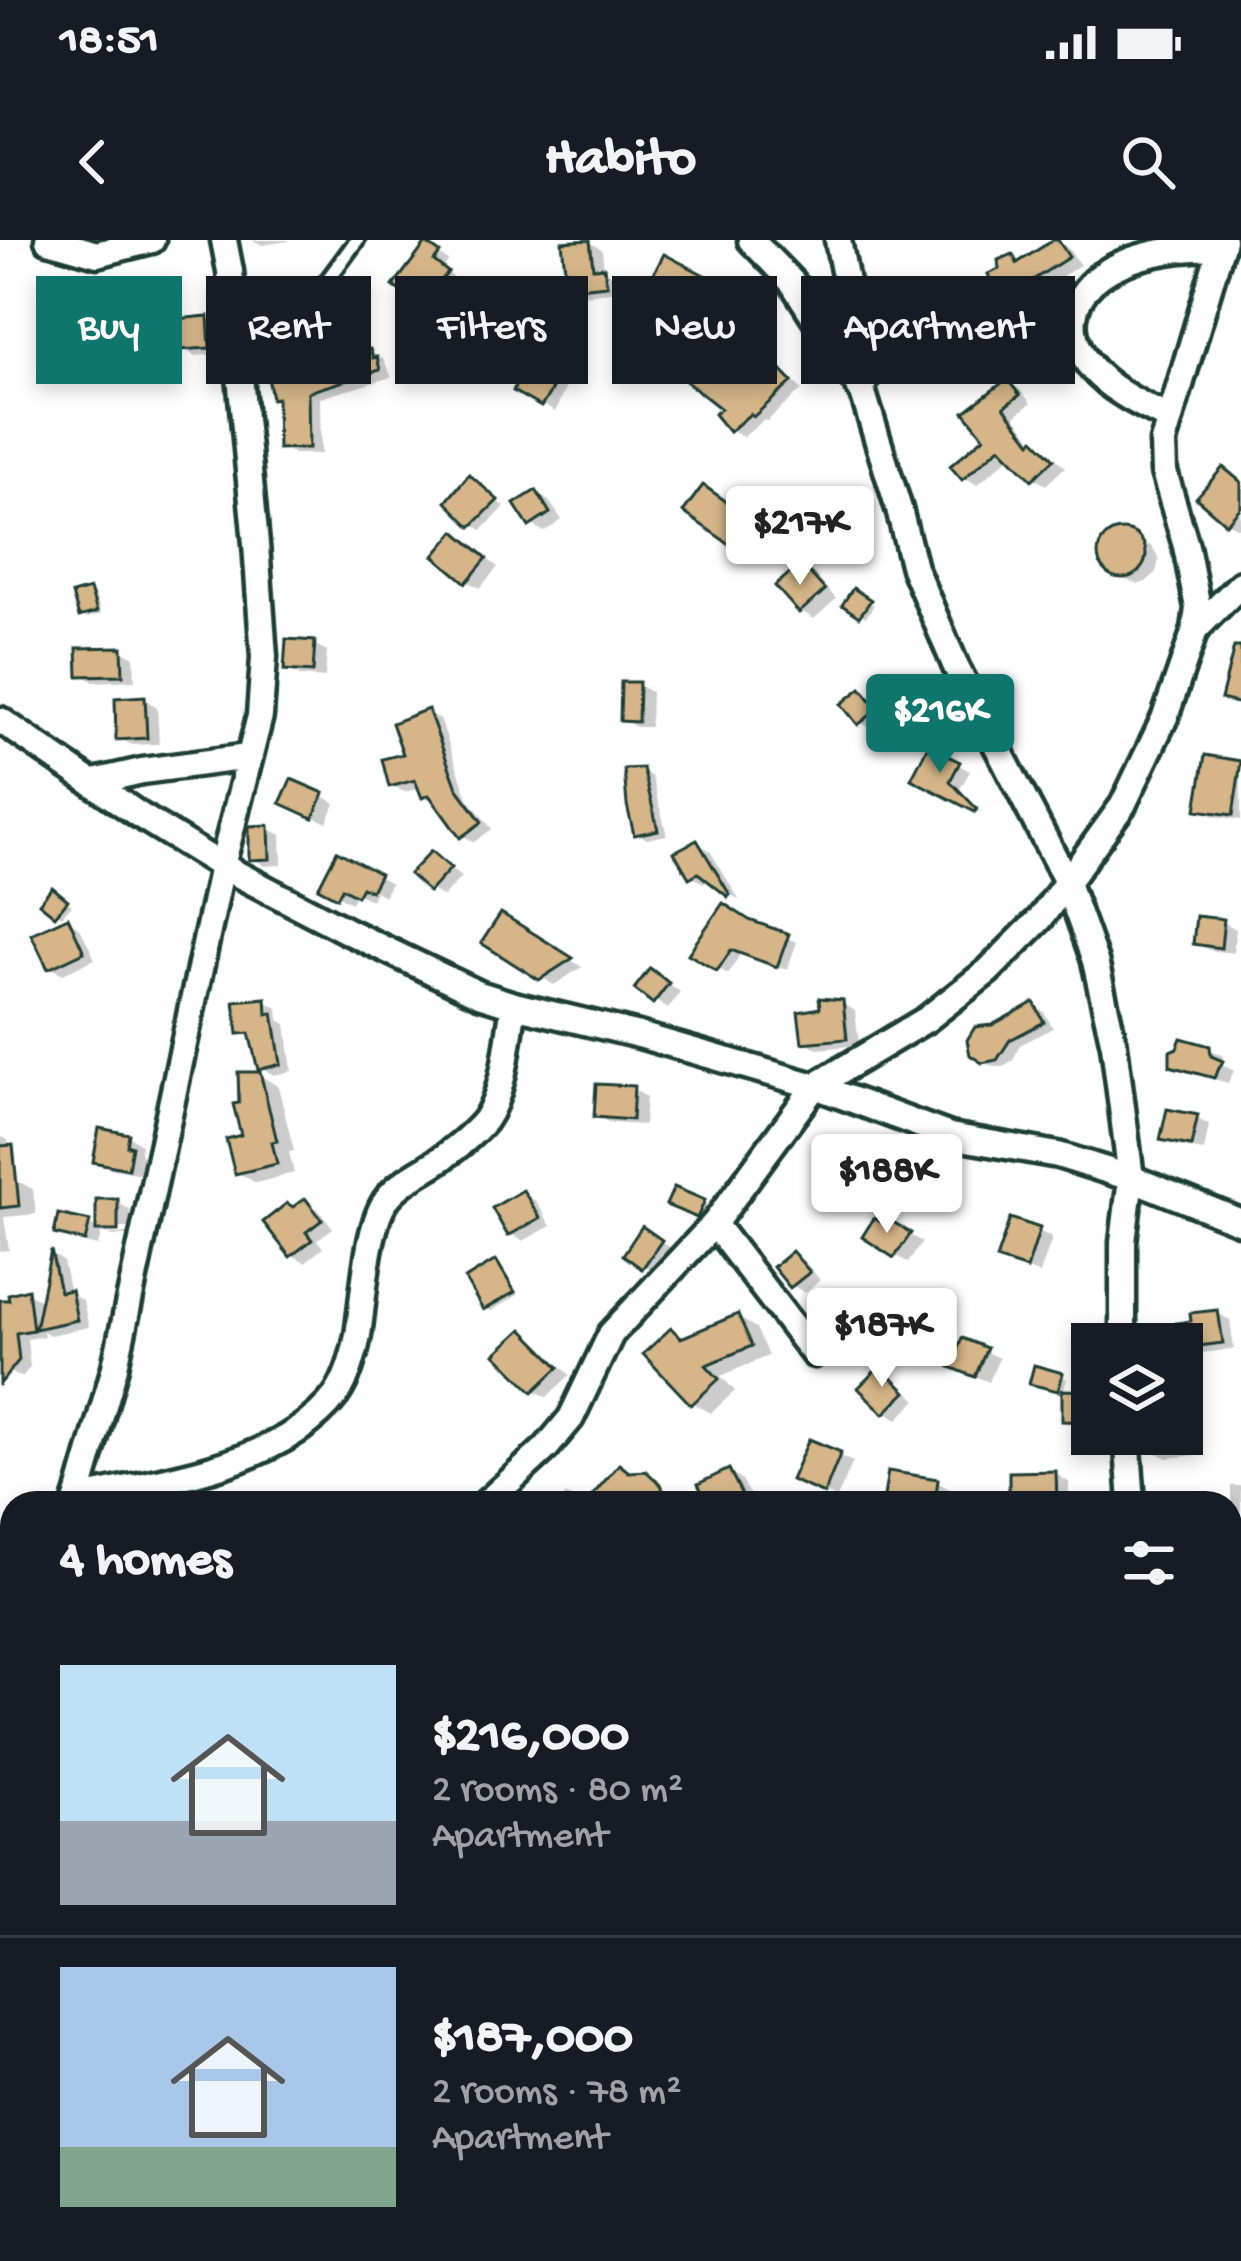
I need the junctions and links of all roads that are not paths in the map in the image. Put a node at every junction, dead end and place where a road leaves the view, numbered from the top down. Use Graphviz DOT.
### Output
graph roads {
  1 [pos="48,240"];
  2 [pos="152,240"];
  3 [pos="224,240"];
  4 [pos="357,240"];
  5 [pos="751,240"];
  6 [pos="838,240"];
  7 [pos="1222,244"];
  8 [pos="95,247"];
  9 [pos="230,276"];
  10 [pos="330,276"];
  11 [pos="241,384"];
  12 [pos="871,412"];
  13 [pos="1170,419"];
  14 [pos="1241,584"];
  15 [pos="1195,630"];
  16 [pos="0,720"];
  17 [pos="248,757"];
  18 [pos="94,782"];
  19 [pos="222,866"];
  20 [pos="1066,880"];
  21 [pos="514,1005"];
  22 [pos="815,1086"];
  23 [pos="1131,1178"];
  24 [pos="1241,1222"];
  25 [pos="714,1224"];
  26 [pos="1124,1323"];
  27 [pos="814,1354"];
  28 [pos="1129,1455"];
  29 [pos="80,1491"];
  30 [pos="119,1491"];
  31 [pos="498,1491"];
  32 [pos="1131,1491"];
  1 -- 8 [label="street"];
  2 -- 8 [label="street"];
  3 -- 9 [label="street"];
  4 -- 10 [label="lane"];
  5 -- 12 [label="street"];
  6 -- 12 [label="street"];
  7 -- 13 [label="street"];
  7 -- 13 [label="street"];
  11 -- 17 [label="street"];
  12 -- 20 [label="street"];
  13 -- 15 [label="street"];
  14 -- 15 [label="street"];
  15 -- 20 [label="street"];
  16 -- 18 [label="street"];
  17 -- 18 [label="street"];
  17 -- 19 [label="street"];
  18 -- 19 [label="street"];
  19 -- 21 [label="street"];
  19 -- 29 [label="street"];
  20 -- 22 [label="street"];
  20 -- 23 [label="street"];
  21 -- 22 [label="street"];
  21 -- 30 [label="street"];
  22 -- 23 [label="street"];
  22 -- 25 [label="street"];
  23 -- 24 [label="street"];
  23 -- 26 [label="street"];
  25 -- 27 [label="street"];
  25 -- 31 [label="street"];
  28 -- 32 [label="street"];
}
